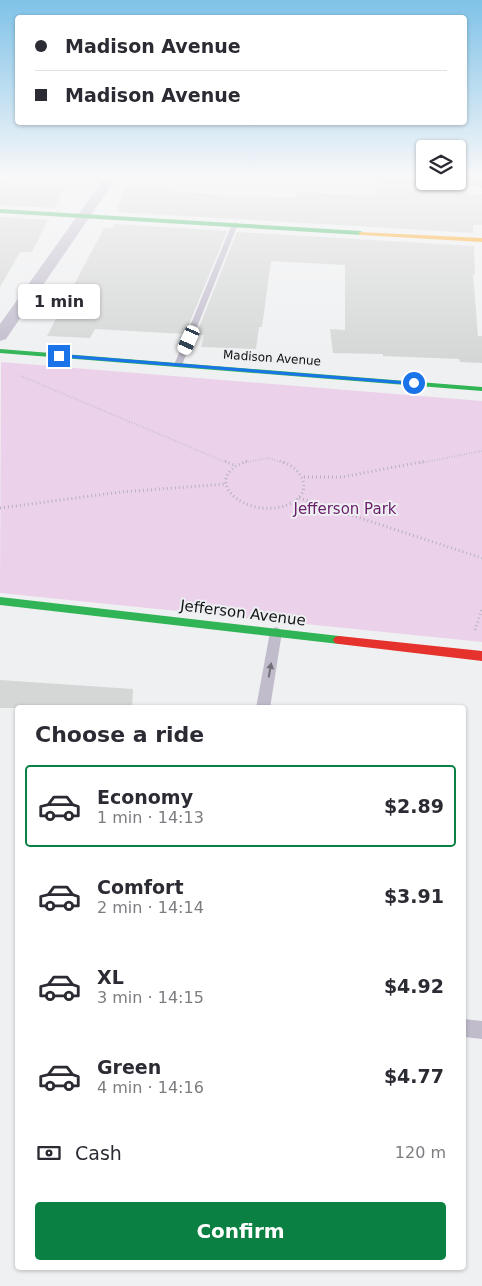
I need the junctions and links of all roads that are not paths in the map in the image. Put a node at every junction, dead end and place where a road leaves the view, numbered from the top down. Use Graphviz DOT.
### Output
graph roads {
  1 [pos="69,237"];
  2 [pos="229,237"];
  3 [pos="436,237"];
  4 [pos="482,240"];
  5 [pos="33,289"];
  6 [pos="48,301"];
  7 [pos="0,336"];
  8 [pos="0,351"];
  9 [pos="178,365"];
  10 [pos="482,389"];
  11 [pos="2,605"];
  12 [pos="276,632"];
  13 [pos="482,656"];
  14 [pos="264,705"];
  15 [pos="466,1028"];
  16 [pos="482,1030"];
  1 -- 5 [label="street"];
  2 -- 9 [label="lane"];
  3 -- 4 [label="street"];
  5 -- 6 [label="lane"];
  5 -- 7 [label="street"];
  8 -- 9 [label="street, Madison Avenue"];
  9 -- 10 [label="street, Madison Avenue"];
  11 -- 12 [label="street, Jefferson Avenue"];
  12 -- 13 [label="street, Jefferson Avenue"];
  14 -- 12 [label="lane, one-way"];
  15 -- 16 [label="lane"];
}
